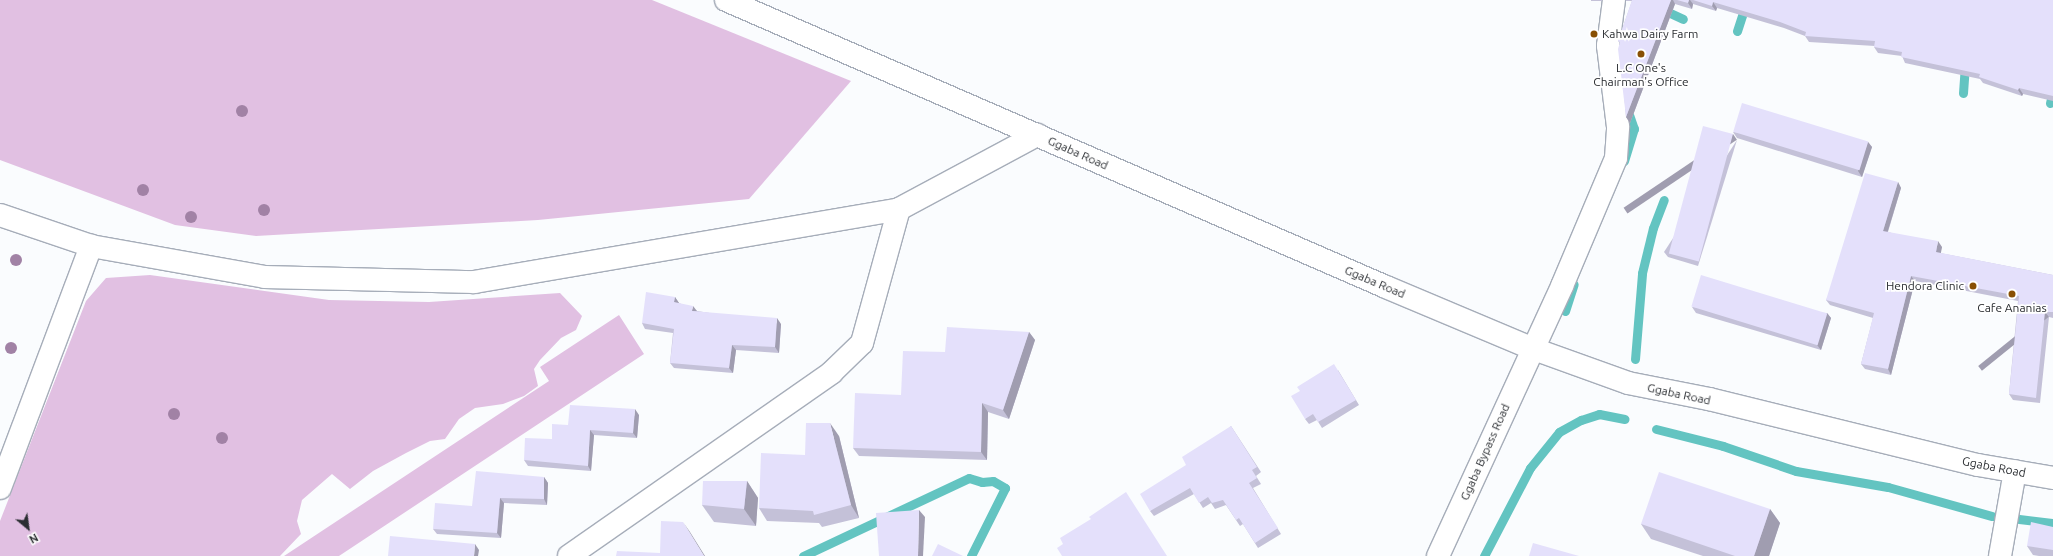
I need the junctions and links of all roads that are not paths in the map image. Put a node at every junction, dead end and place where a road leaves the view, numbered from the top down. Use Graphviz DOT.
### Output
graph roads {
  1 [pos="726,0"];
  2 [pos="1614,0"];
  3 [pos="1037,135"];
  4 [pos="898,209"];
  5 [pos="0,215"];
  6 [pos="91,246"];
  7 [pos="1531,348"];
  8 [pos="2015,472"];
  9 [pos="2053,478"];
  10 [pos="0,488"];
  11 [pos="569,556"];
  12 [pos="1438,556"];
  13 [pos="2000,556"];
  1 -- 3 [label="street, Ggaba Road"];
  2 -- 7 [label="street, Ggaba Bypass Road"];
  3 -- 4 [label="street"];
  3 -- 7 [label="street, Ggaba Road"];
  4 -- 6 [label="street"];
  4 -- 11 [label="street"];
  5 -- 6 [label="street"];
  6 -- 10 [label="street"];
  7 -- 8 [label="street, Ggaba Road"];
  7 -- 12 [label="street, Ggaba Bypass Road"];
  8 -- 9 [label="street, Ggaba Road"];
  8 -- 13 [label="street"];
}
